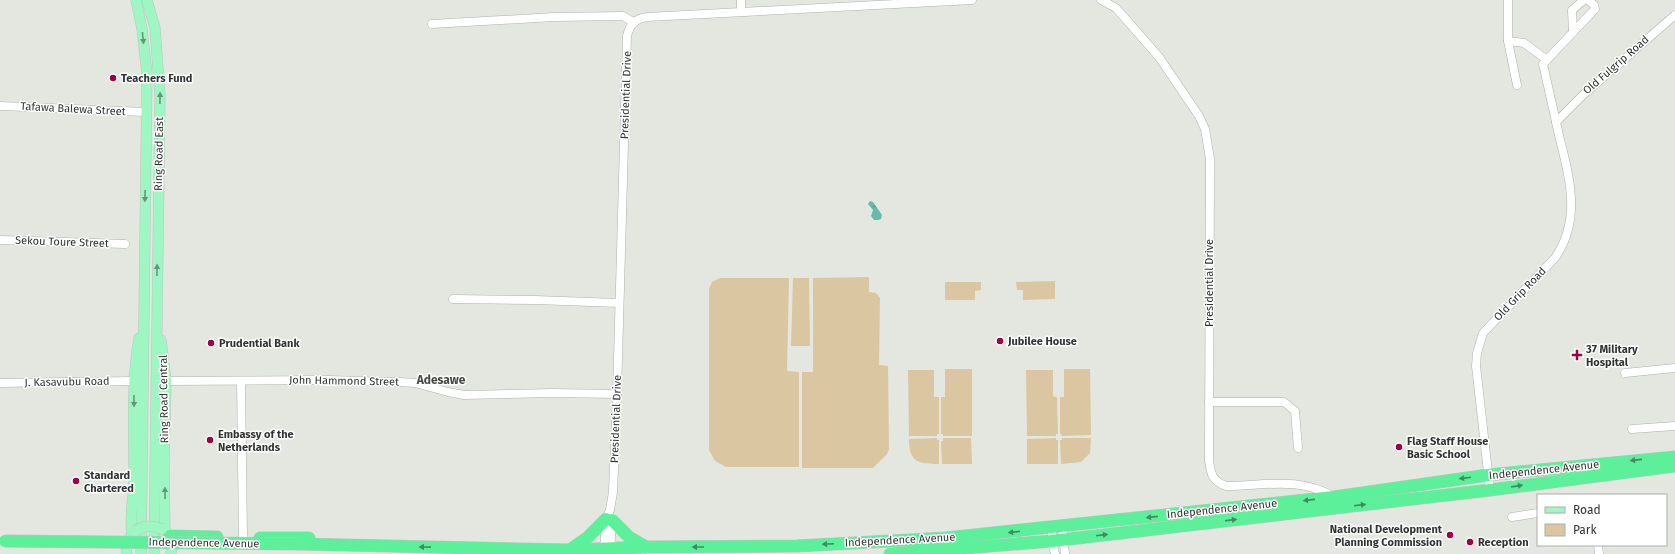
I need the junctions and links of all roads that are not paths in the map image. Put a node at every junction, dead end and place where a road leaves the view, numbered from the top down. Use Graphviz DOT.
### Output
graph roads {
  1 [pos="136,0"];
  2 [pos="147,0"];
  3 [pos="741,0"];
  4 [pos="972,0"];
  5 [pos="1101,0"];
  6 [pos="1508,0"];
  7 [pos="1584,0"];
  8 [pos="1588,0"];
  9 [pos="741,11"];
  10 [pos="1675,15"];
  11 [pos="633,22"];
  12 [pos="432,24"];
  13 [pos="1573,32"];
  14 [pos="1508,41"];
  15 [pos="1547,60"];
  16 [pos="1517,85"];
  17 [pos="0,106"];
  18 [pos="146,112"];
  19 [pos="1558,120"];
  20 [pos="146,171"];
  21 [pos="158,171"];
  22 [pos="0,240"];
  23 [pos="125,244"];
  24 [pos="453,298"];
  25 [pos="619,303"];
  26 [pos="144,307"];
  27 [pos="156,309"];
  28 [pos="1675,368"];
  29 [pos="1626,373"];
  30 [pos="134,381"];
  31 [pos="166,381"];
  32 [pos="241,381"];
  33 [pos="0,384"];
  34 [pos="617,394"];
  35 [pos="1209,402"];
  36 [pos="1675,426"];
  37 [pos="1632,429"];
  38 [pos="1298,448"];
  39 [pos="1675,457"];
  40 [pos="1675,466"];
  41 [pos="1488,475"];
  42 [pos="1490,490"];
  43 [pos="1334,497"];
  44 [pos="1537,513"];
  45 [pos="609,516"];
  46 [pos="1512,517"];
  47 [pos="1057,527"];
  48 [pos="165,532"];
  49 [pos="132,534"];
  50 [pos="242,538"];
  51 [pos="2,540"];
  52 [pos="1058,541"];
  53 [pos="386,546"];
  54 [pos="646,547"];
  55 [pos="569,550"];
  56 [pos="607,551"];
  57 [pos="127,554"];
  58 [pos="142,554"];
  59 [pos="154,554"];
  60 [pos="171,554"];
  61 [pos="890,554"];
  62 [pos="1055,554"];
  63 [pos="1065,554"];
  1 -- 18 [label="main road, Ring Road Central, one-way"];
  21 -- 2 [label="main road, Ring Road East, one-way"];
  3 -- 9 [label="street"];
  4 -- 9 [label="street"];
  5 -- 35 [label="street, Presidential Drive"];
  6 -- 14 [label="street"];
  7 -- 13 [label="street"];
  8 -- 13 [label="street"];
  9 -- 11 [label="street"];
  10 -- 19 [label="street, Old Fulgrip Road"];
  11 -- 12 [label="street"];
  11 -- 25 [label="street, Presidential Drive"];
  13 -- 15 [label="street"];
  14 -- 15 [label="street"];
  14 -- 16 [label="street"];
  15 -- 19 [label="street, Old Grip Road"];
  17 -- 18 [label="street, Tafawa Balewa Street"];
  18 -- 20 [label="main road, Ring Road Central"];
  19 -- 41 [label="street, Old Grip Road"];
  20 -- 21 [label="main road"];
  20 -- 26 [label="main road, Ring Road Central, one-way"];
  27 -- 21 [label="main road, Ring Road East, one-way"];
  22 -- 23 [label="street, Sekou Toure Street"];
  24 -- 25 [label="street"];
  25 -- 34 [label="street, Presidential Drive"];
  26 -- 30 [label="main road, Ring Road Central"];
  26 -- 58 [label="main road, Ring Road Central"];
  27 -- 31 [label="main road, Ring Road Central"];
  27 -- 59 [label="main road, Ring Road Central"];
  28 -- 29 [label="street"];
  30 -- 33 [label="street, J. Kasavubu Road"];
  30 -- 49 [label="main road, Ring Road Central, one-way"];
  31 -- 32 [label="street, John Hammond Street"];
  48 -- 31 [label="main road, Ring Road Central, one-way"];
  32 -- 34 [label="street, John Hammond Street"];
  32 -- 50 [label="street"];
  34 -- 45 [label="street, Presidential Drive"];
  35 -- 38 [label="street"];
  35 -- 43 [label="street, Presidential Drive"];
  36 -- 37 [label="street"];
  39 -- 41 [label="highway, Independence Avenue, one-way"];
  42 -- 40 [label="highway, Independence Avenue, one-way"];
  41 -- 42 [label="street, Old Grip Road"];
  41 -- 43 [label="highway, Independence Avenue, one-way"];
  52 -- 42 [label="highway, Independence Avenue, one-way"];
  43 -- 47 [label="highway, Independence Avenue, one-way"];
  44 -- 46 [label="street"];
  45 -- 54 [label="highway"];
  45 -- 55 [label="highway"];
  45 -- 56 [label="street, Presidential Drive"];
  47 -- 52 [label="street"];
  47 -- 54 [label="highway, Independence Avenue, one-way"];
  48 -- 49 [label="main road, Independence Avenue, bridge"];
  48 -- 50 [label="highway"];
  48 -- 60 [label="main road, Ring Road Central"];
  49 -- 51 [label="main road, Independence Avenue"];
  49 -- 57 [label="main road, Ring Road Central"];
  50 -- 53 [label="highway"];
  51 -- 53 [label="highway, Independence Avenue, bridge"];
  52 -- 61 [label="highway, Independence Avenue"];
  52 -- 62 [label="street"];
  52 -- 63 [label="street"];
  55 -- 53 [label="highway, Independence Avenue, one-way"];
  54 -- 56 [label="highway, Independence Avenue"];
  55 -- 56 [label="highway, Independence Avenue"];
}
